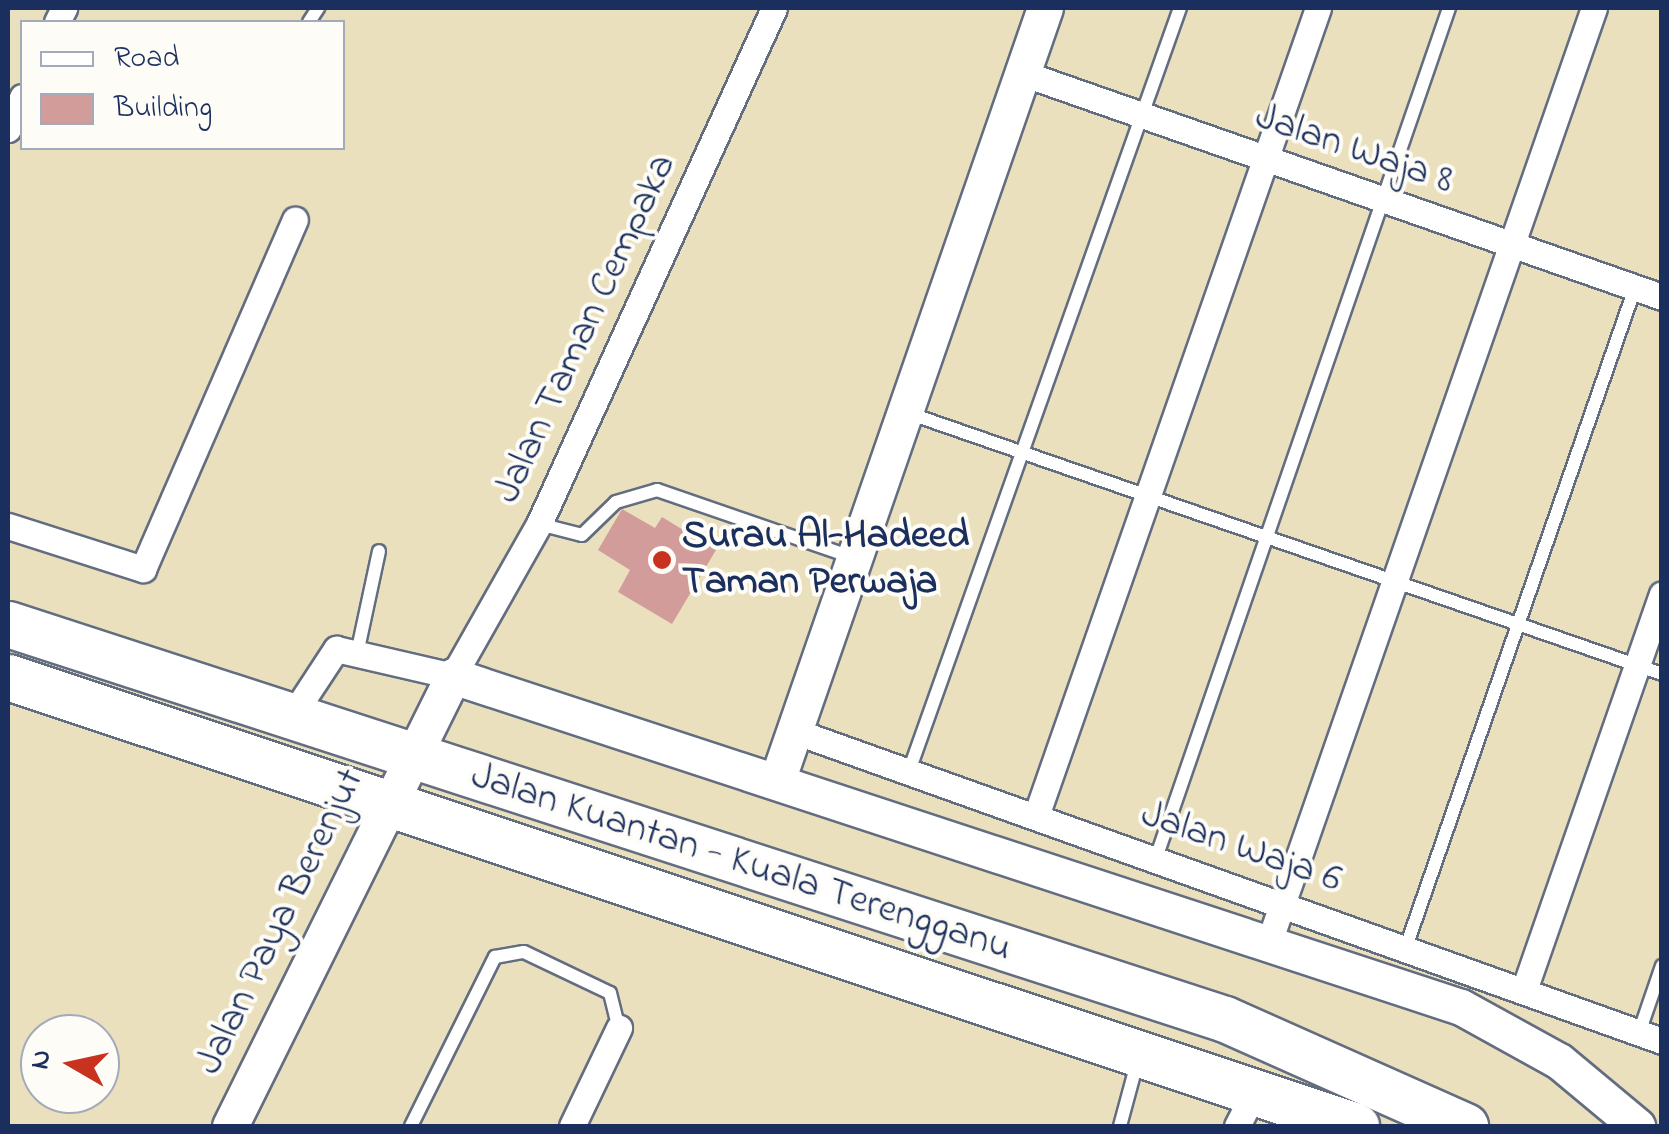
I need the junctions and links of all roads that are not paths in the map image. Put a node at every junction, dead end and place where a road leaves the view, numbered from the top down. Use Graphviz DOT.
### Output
graph roads {
  1 [pos="774,8"];
  2 [pos="1044,8"];
  3 [pos="1180,8"];
  4 [pos="1318,8"];
  5 [pos="1449,8"];
  6 [pos="1594,8"];
  7 [pos="1022,73"];
  8 [pos="20,102"];
  9 [pos="1142,115"];
  10 [pos="8,129"];
  11 [pos="1265,158"];
  12 [pos="1383,200"];
  13 [pos="295,220"];
  14 [pos="1512,245"];
  15 [pos="1635,288"];
  16 [pos="1662,297"];
  17 [pos="904,412"];
  18 [pos="1022,452"];
  19 [pos="1148,496"];
  20 [pos="539,524"];
  21 [pos="8,526"];
  22 [pos="1268,537"];
  23 [pos="379,552"];
  24 [pos="854,558"];
  25 [pos="1394,582"];
  26 [pos="1662,594"];
  27 [pos="8,624"];
  28 [pos="1518,625"];
  29 [pos="358,648"];
  30 [pos="1649,670"];
  31 [pos="8,676"];
  32 [pos="454,676"];
  33 [pos="294,714"];
  34 [pos="794,730"];
  35 [pos="410,754"];
  36 [pos="908,772"];
  37 [pos="778,778"];
  38 [pos="385,800"];
  39 [pos="1036,816"];
  40 [pos="1156,858"];
  41 [pos="1284,899"];
  42 [pos="1268,944"];
  43 [pos="1406,948"];
  44 [pos="1662,966"];
  45 [pos="1524,990"];
  46 [pos="619,1028"];
  47 [pos="1650,1037"];
  48 [pos="1140,1051"];
  49 [pos="1246,1108"];
  50 [pos="230,1126"];
  51 [pos="411,1126"];
  52 [pos="572,1126"];
  53 [pos="1120,1126"];
  54 [pos="1356,1126"];
  55 [pos="1465,1126"];
  56 [pos="1637,1126"];
  1 -- 20 [label="street, Jalan Taman Cempaka"];
  2 -- 7 [label="street"];
  3 -- 9 [label="lane"];
  4 -- 11 [label="street"];
  5 -- 12 [label="lane"];
  6 -- 14 [label="street"];
  7 -- 9 [label="street, Jalan Waja 8"];
  7 -- 17 [label="street"];
  8 -- 10 [label="street"];
  9 -- 11 [label="street, Jalan Waja 8"];
  9 -- 18 [label="lane"];
  11 -- 12 [label="street, Jalan Waja 8"];
  11 -- 19 [label="street"];
  12 -- 14 [label="street, Jalan Waja 8"];
  12 -- 22 [label="lane"];
  13 -- 21 [label="street"];
  14 -- 15 [label="street, Jalan Waja 8"];
  14 -- 25 [label="street"];
  15 -- 16 [label="street, Jalan Waja 8"];
  15 -- 28 [label="lane"];
  17 -- 18 [label="lane"];
  17 -- 24 [label="street"];
  18 -- 19 [label="lane"];
  18 -- 36 [label="lane"];
  19 -- 22 [label="lane"];
  19 -- 39 [label="street"];
  20 -- 24 [label="lane"];
  20 -- 32 [label="street, Jalan Taman Cempaka"];
  22 -- 25 [label="lane"];
  22 -- 40 [label="lane"];
  23 -- 29 [label="lane"];
  24 -- 34 [label="street"];
  25 -- 28 [label="lane"];
  25 -- 41 [label="street"];
  26 -- 30 [label="street"];
  27 -- 33 [label="highway, Jalan Kuantan - Kuala Terengganu"];
  28 -- 30 [label="lane"];
  28 -- 43 [label="lane"];
  29 -- 32 [label="street"];
  29 -- 33 [label="street"];
  30 -- 45 [label="street"];
  31 -- 38 [label="highway, Jalan Kuantan - Kuala Terengganu"];
  32 -- 35 [label="street, Jalan Paya Berenjut"];
  32 -- 37 [label="street"];
  33 -- 35 [label="highway, Jalan Kuantan - Kuala Terengganu"];
  34 -- 36 [label="street, Jalan Waja 6"];
  34 -- 37 [label="street"];
  35 -- 38 [label="street, Jalan Paya Berenjut"];
  35 -- 55 [label="highway, Jalan Kuantan - Kuala Terengganu"];
  36 -- 39 [label="street, Jalan Waja 6"];
  37 -- 42 [label="street"];
  38 -- 48 [label="highway, Jalan Kuantan - Kuala Terengganu"];
  38 -- 50 [label="street, Jalan Paya Berenjut"];
  39 -- 40 [label="street, Jalan Waja 6"];
  40 -- 41 [label="street, Jalan Waja 6"];
  41 -- 42 [label="street"];
  41 -- 43 [label="street, Jalan Waja 6"];
  42 -- 56 [label="street"];
  43 -- 45 [label="street, Jalan Waja 6"];
  44 -- 47 [label="lane"];
  45 -- 47 [label="street, Jalan Waja 6"];
  46 -- 51 [label="lane"];
  46 -- 52 [label="street"];
  48 -- 49 [label="highway, Jalan Kuantan - Kuala Terengganu"];
  48 -- 53 [label="lane"];
  49 -- 54 [label="highway, Jalan Kuantan - Kuala Terengganu"];
}
